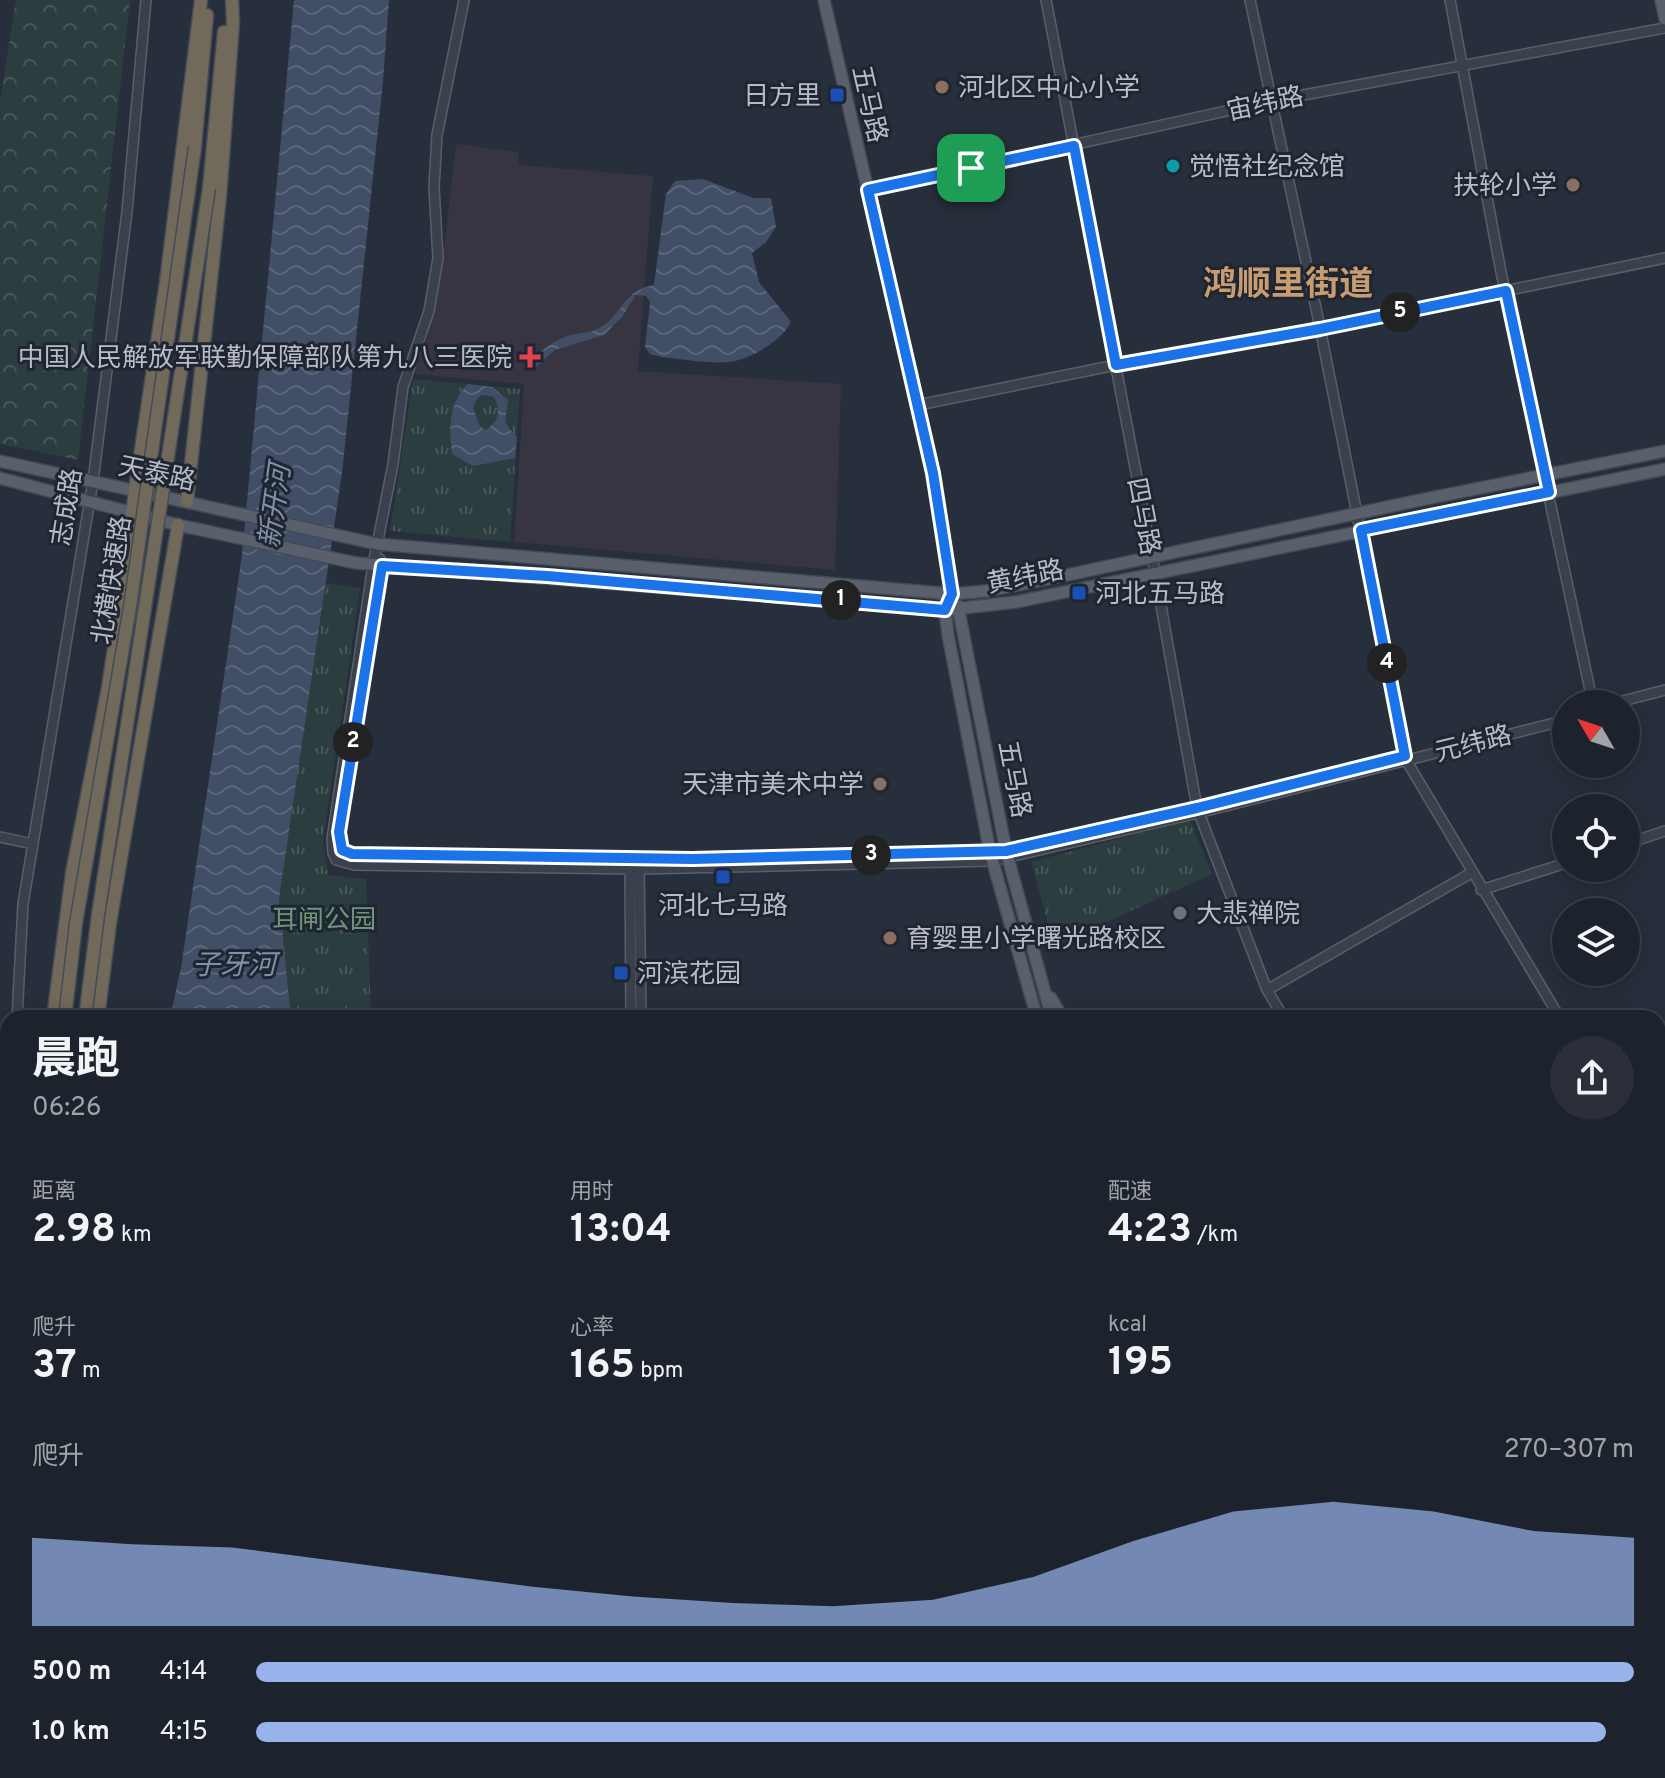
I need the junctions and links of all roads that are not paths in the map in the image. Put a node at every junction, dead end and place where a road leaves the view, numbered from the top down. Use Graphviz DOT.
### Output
graph roads {
  1 [pos="146,0"];
  2 [pos="201,0"];
  3 [pos="208,0"];
  4 [pos="230,0"];
  5 [pos="464,0"];
  6 [pos="824,0"];
  7 [pos="1046,0"];
  8 [pos="1250,0"];
  9 [pos="1450,0"];
  10 [pos="1661,0"];
  11 [pos="1665,19"];
  12 [pos="1665,28"];
  13 [pos="1462,64"];
  14 [pos="1271,101"];
  15 [pos="1074,146"];
  16 [pos="868,190"];
  17 [pos="1665,258"];
  18 [pos="1506,291"];
  19 [pos="1320,329"];
  20 [pos="1116,365"];
  21 [pos="918,405"];
  22 [pos="1665,451"];
  23 [pos="0,461"];
  24 [pos="1665,469"];
  25 [pos="1546,476"];
  26 [pos="0,478"];
  27 [pos="93,481"];
  28 [pos="135,490"];
  29 [pos="1549,492"];
  30 [pos="90,500"];
  31 [pos="187,501"];
  32 [pos="132,512"];
  33 [pos="1356,514"];
  34 [pos="178,525"];
  35 [pos="1358,531"];
  36 [pos="342,538"];
  37 [pos="377,544"];
  38 [pos="1152,557"];
  39 [pos="337,559"];
  40 [pos="378,565"];
  41 [pos="1155,572"];
  42 [pos="952,594"];
  43 [pos="945,610"];
  44 [pos="960,610"];
  45 [pos="1590,690"];
  46 [pos="1665,692"];
  47 [pos="1640,698"];
  48 [pos="1640,700"];
  49 [pos="1552,720"];
  50 [pos="1405,756"];
  51 [pos="1198,811"];
  52 [pos="1665,831"];
  53 [pos="0,837"];
  54 [pos="1640,839"];
  55 [pos="33,844"];
  56 [pos="1007,854"];
  57 [pos="991,856"];
  58 [pos="635,864"];
  59 [pos="1552,868"];
  60 [pos="1470,874"];
  61 [pos="1480,891"];
  62 [pos="1045,990"];
  63 [pos="1267,990"];
  64 [pos="1028,995"];
  65 [pos="17,1010"];
  66 [pos="54,1010"];
  67 [pos="66,1010"];
  68 [pos="86,1010"];
  69 [pos="99,1010"];
  70 [pos="631,1010"];
  71 [pos="641,1010"];
  72 [pos="1029,1010"];
  73 [pos="1034,1010"];
  74 [pos="1050,1010"];
  75 [pos="1058,1010"];
  76 [pos="1279,1010"];
  77 [pos="1549,1010"];
  78 [pos="1555,1010"];
  1 -- 27 [label="street, 志成路"];
  2 -- 28 [label="highway"];
  3 -- 67 [label="highway, 北横快速路, bridge"];
  4 -- 31 [label="highway"];
  4 -- 68 [label="highway, 北横快速路, bridge"];
  5 -- 37 [label="street"];
  6 -- 16 [label="main road, 五马路"];
  7 -- 15 [label="street, 四马路"];
  8 -- 14 [label="street"];
  9 -- 13 [label="street"];
  10 -- 11 [label="main road"];
  12 -- 13 [label="street, 宙纬路"];
  13 -- 14 [label="street, 宙纬路"];
  13 -- 18 [label="street"];
  14 -- 15 [label="street, 宙纬路"];
  14 -- 19 [label="street"];
  15 -- 16 [label="street, 宙纬路"];
  15 -- 20 [label="street, 四马路"];
  16 -- 21 [label="main road, 五马路"];
  17 -- 18 [label="street"];
  18 -- 19 [label="street"];
  18 -- 25 [label="street"];
  19 -- 20 [label="street"];
  19 -- 33 [label="street"];
  20 -- 21 [label="street"];
  20 -- 38 [label="street, 四马路"];
  21 -- 42 [label="main road, 五马路"];
  22 -- 25 [label="main road, 黄纬路"];
  23 -- 27 [label="main road, 天泰路"];
  24 -- 29 [label="main road, 黄纬路"];
  25 -- 29 [label="street"];
  25 -- 33 [label="main road, 黄纬路"];
  26 -- 30 [label="main road, 天泰路"];
  27 -- 28 [label="main road, 天泰路"];
  27 -- 30 [label="street, 志成路"];
  28 -- 31 [label="main road, 天泰路"];
  28 -- 32 [label="highway"];
  29 -- 35 [label="main road, 黄纬路"];
  29 -- 45 [label="street"];
  30 -- 32 [label="main road, 天泰路"];
  30 -- 55 [label="street, 志成路"];
  31 -- 36 [label="main road, 天泰路"];
  32 -- 34 [label="main road, 天泰路"];
  32 -- 66 [label="highway"];
  33 -- 35 [label="street"];
  33 -- 38 [label="main road, 黄纬路"];
  34 -- 39 [label="main road, 天泰路"];
  34 -- 69 [label="highway"];
  35 -- 41 [label="main road, 黄纬路"];
  35 -- 50 [label="street"];
  36 -- 37 [label="main road, 黄纬路"];
  37 -- 40 [label="street"];
  37 -- 42 [label="main road, 黄纬路"];
  38 -- 41 [label="street, 四马路"];
  38 -- 42 [label="main road, 黄纬路"];
  39 -- 40 [label="main road, 黄纬路"];
  40 -- 43 [label="main road, 黄纬路"];
  40 -- 58 [label="street, 元纬路"];
  40 -- 58 [label="street, 元纬路"];
  41 -- 44 [label="main road, 黄纬路"];
  41 -- 51 [label="street, 四马路"];
  42 -- 43 [label="main road"];
  42 -- 44 [label="main road, 五马路"];
  43 -- 44 [label="main road, 黄纬路"];
  43 -- 57 [label="main road, 五马路"];
  44 -- 56 [label="main road, 五马路"];
  46 -- 47 [label="street"];
  46 -- 48 [label="street"];
  49 -- 50 [label="street, 元纬路"];
  50 -- 51 [label="street, 元纬路"];
  50 -- 60 [label="street"];
  51 -- 56 [label="street, 元纬路"];
  51 -- 63 [label="street, 四马路"];
  52 -- 54 [label="street"];
  53 -- 55 [label="street"];
  55 -- 65 [label="street, 志成路"];
  56 -- 57 [label="street, 元纬路"];
  56 -- 62 [label="main road, 五马路"];
  57 -- 58 [label="street, 元纬路"];
  57 -- 64 [label="main road, 五马路"];
  58 -- 70 [label="street"];
  58 -- 71 [label="street"];
  59 -- 61 [label="street"];
  60 -- 61 [label="street"];
  60 -- 63 [label="street"];
  61 -- 77 [label="street"];
  61 -- 78 [label="street"];
  62 -- 74 [label="main road, 五马路"];
  62 -- 75 [label="main road"];
  63 -- 76 [label="street, 四马路"];
  64 -- 72 [label="main road"];
  64 -- 73 [label="main road, 五马路"];
}
